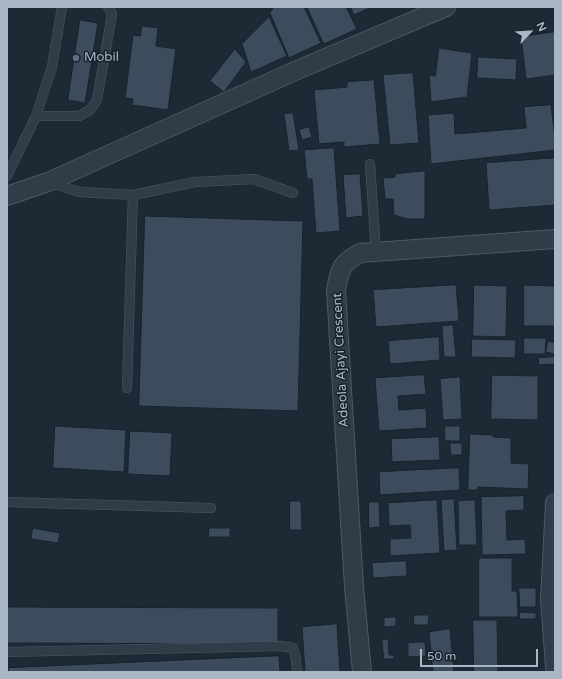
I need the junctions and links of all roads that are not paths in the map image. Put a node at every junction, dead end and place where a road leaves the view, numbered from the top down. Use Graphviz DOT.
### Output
graph roads {
  1 [pos="62,7"];
  2 [pos="108,7"];
  3 [pos="446,7"];
  4 [pos="36,116"];
  5 [pos="370,164"];
  6 [pos="7,176"];
  7 [pos="48,182"];
  8 [pos="293,193"];
  9 [pos="7,196"];
  10 [pos="133,196"];
  11 [pos="555,239"];
  12 [pos="376,252"];
  13 [pos="127,388"];
  14 [pos="7,502"];
  15 [pos="555,503"];
  16 [pos="211,508"];
  17 [pos="552,599"];
  18 [pos="7,652"];
  19 [pos="555,668"];
  20 [pos="297,672"];
  21 [pos="362,672"];
  1 -- 4 [label="lane"];
  2 -- 4 [label="lane"];
  3 -- 7 [label="street"];
  4 -- 6 [label="lane"];
  5 -- 12 [label="lane"];
  7 -- 9 [label="street"];
  7 -- 10 [label="lane"];
  8 -- 10 [label="lane"];
  10 -- 13 [label="lane"];
  11 -- 12 [label="street, Adeola Ajayi Crescent"];
  12 -- 21 [label="street, Adeola Ajayi Crescent"];
  14 -- 16 [label="lane"];
  15 -- 17 [label="street"];
  17 -- 19 [label="street"];
  18 -- 20 [label="lane"];
}
